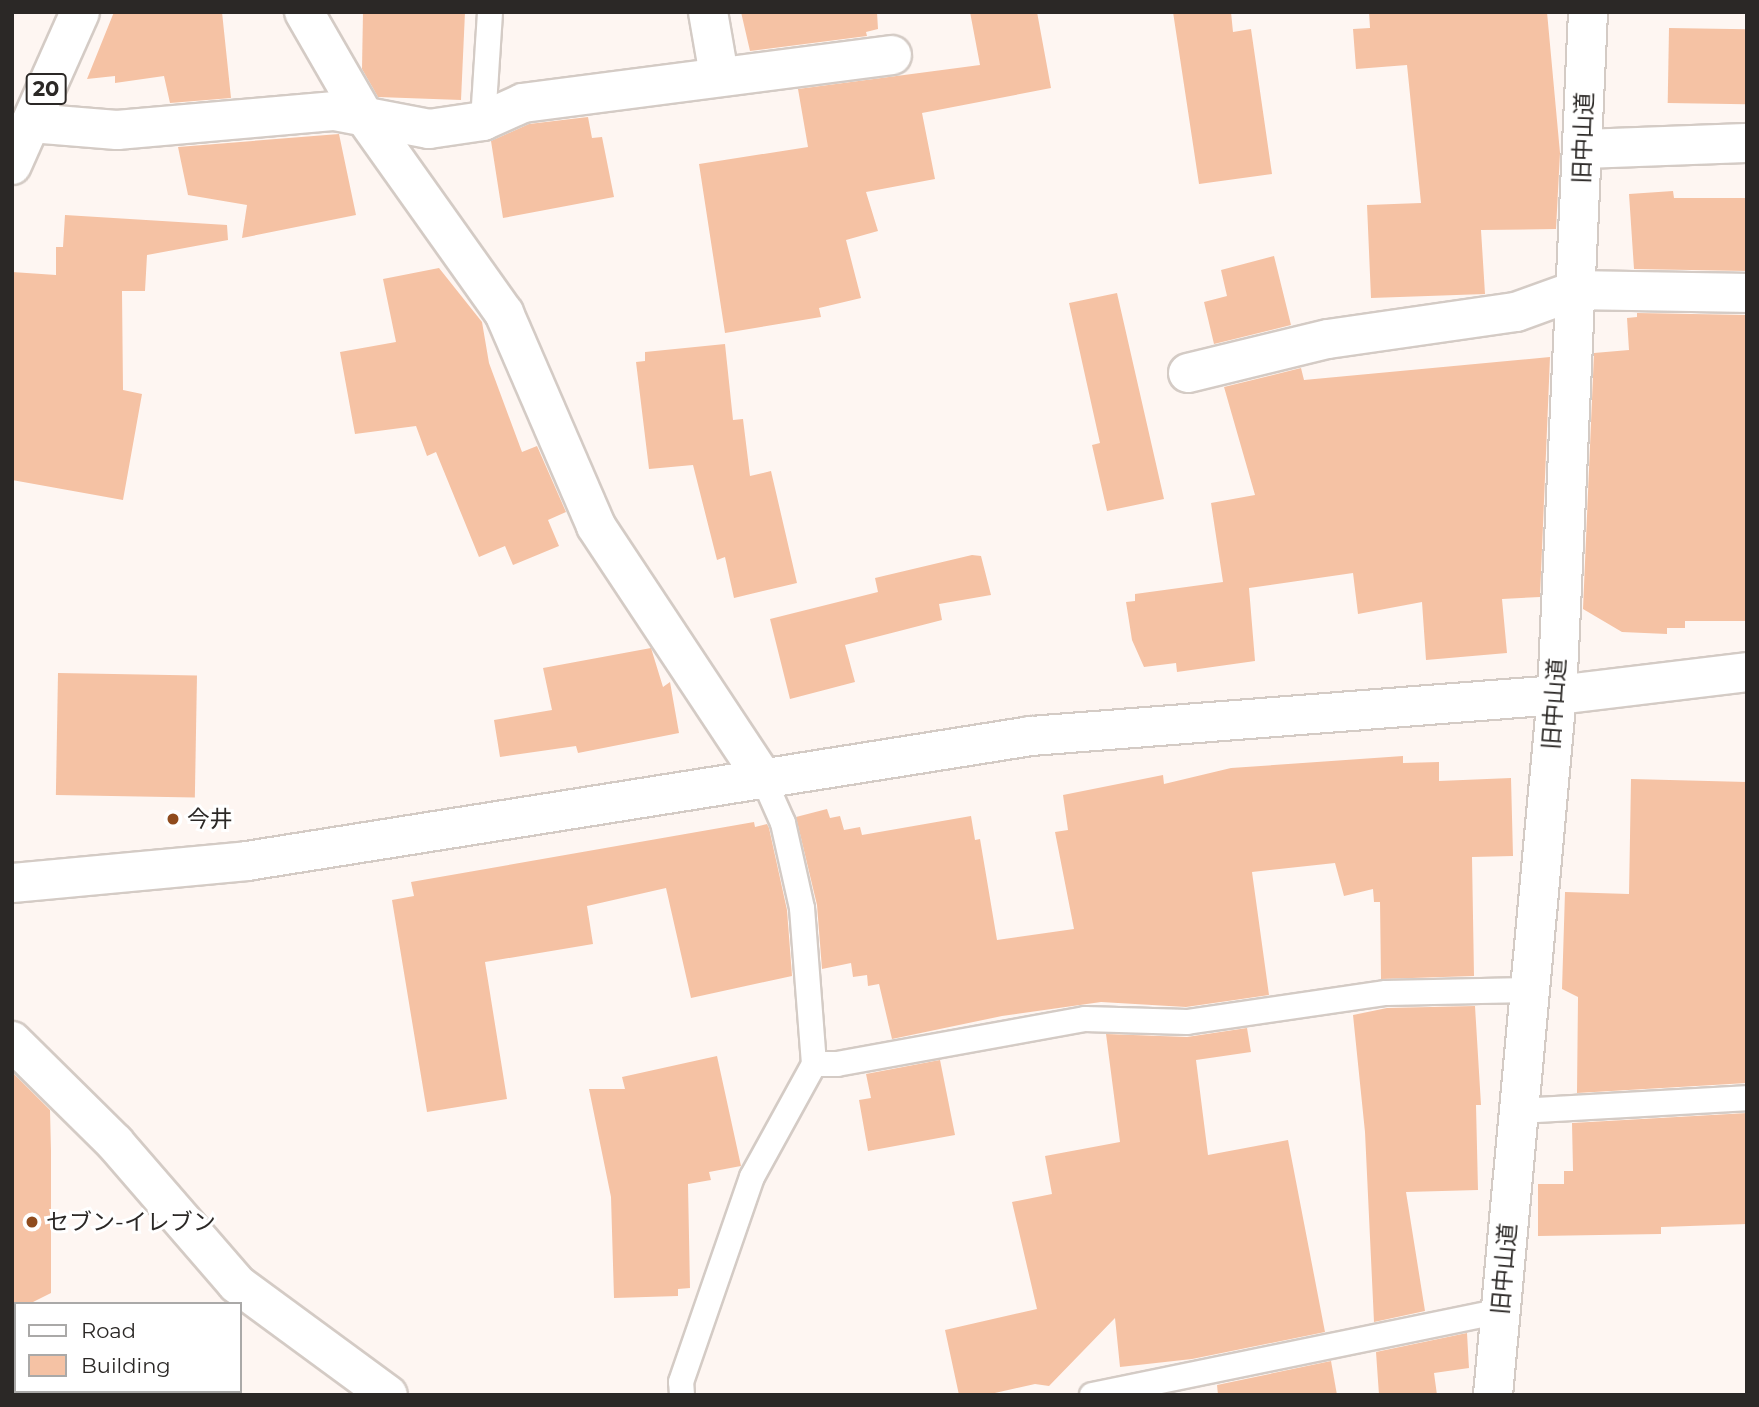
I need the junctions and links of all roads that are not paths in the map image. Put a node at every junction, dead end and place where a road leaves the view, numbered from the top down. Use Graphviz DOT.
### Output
graph roads {
  1 [pos="80,12"];
  2 [pos="304,12"];
  3 [pos="490,12"];
  4 [pos="708,12"];
  5 [pos="1588,12"];
  6 [pos="892,55"];
  7 [pos="719,75"];
  8 [pos="364,116"];
  9 [pos="483,121"];
  10 [pos="31,122"];
  11 [pos="1747,143"];
  12 [pos="1583,149"];
  13 [pos="12,165"];
  14 [pos="1577,290"];
  15 [pos="1747,293"];
  16 [pos="1188,373"];
  17 [pos="1747,672"];
  18 [pos="1557,695"];
  19 [pos="763,778"];
  20 [pos="12,883"];
  21 [pos="1528,990"];
  22 [pos="12,1041"];
  23 [pos="814,1064"];
  24 [pos="1747,1098"];
  25 [pos="1518,1111"];
  26 [pos="1500,1311"];
  27 [pos="388,1395"];
  28 [pos="682,1395"];
  29 [pos="1092,1395"];
  30 [pos="1493,1395"];
  1 -- 10 [label="main road, 20"];
  2 -- 8 [label="main road"];
  3 -- 9 [label="lane"];
  4 -- 7 [label="main road"];
  5 -- 12 [label="main road, 旧中山道"];
  6 -- 7 [label="main road"];
  7 -- 9 [label="main road"];
  8 -- 9 [label="main road"];
  8 -- 10 [label="main road"];
  8 -- 19 [label="main road"];
  10 -- 13 [label="main road, 20"];
  11 -- 12 [label="main road"];
  12 -- 14 [label="main road, 旧中山道"];
  14 -- 15 [label="main road"];
  14 -- 16 [label="main road"];
  14 -- 18 [label="main road, 旧中山道"];
  17 -- 18 [label="main road"];
  18 -- 19 [label="main road"];
  18 -- 21 [label="main road, 旧中山道"];
  19 -- 20 [label="main road"];
  19 -- 23 [label="lane"];
  21 -- 23 [label="lane"];
  21 -- 25 [label="main road, 旧中山道"];
  22 -- 27 [label="main road"];
  23 -- 28 [label="lane"];
  24 -- 25 [label="lane"];
  25 -- 26 [label="main road, 旧中山道"];
  26 -- 29 [label="lane"];
  26 -- 30 [label="main road, 旧中山道"];
}
